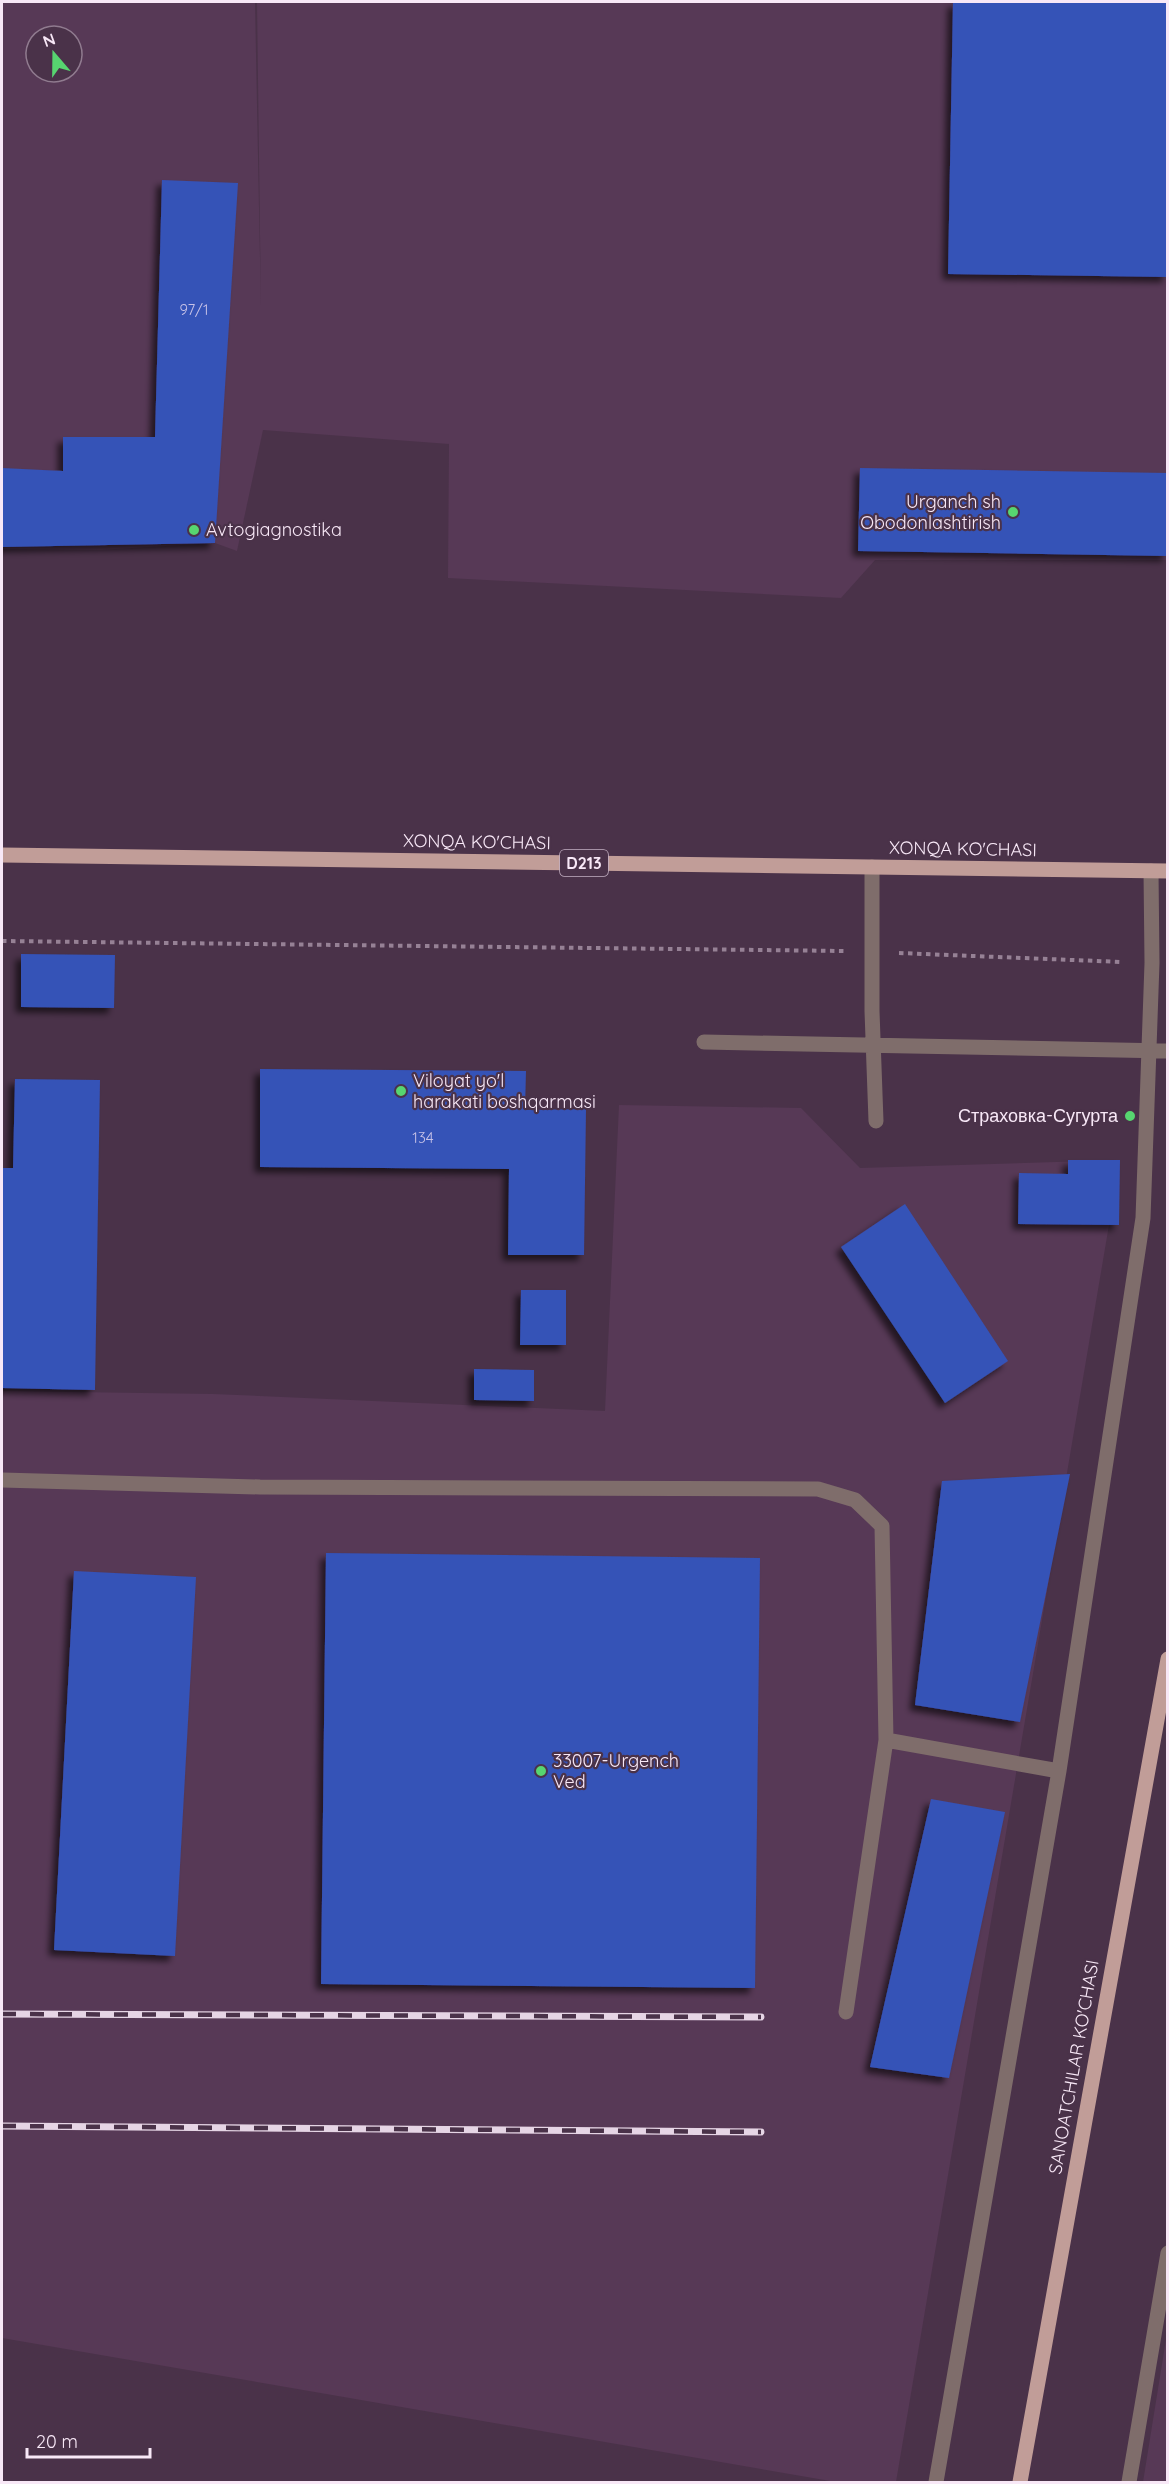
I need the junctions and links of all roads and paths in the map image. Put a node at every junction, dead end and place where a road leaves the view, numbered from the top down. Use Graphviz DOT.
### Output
graph roads {
  1 [pos="2,855"];
  2 [pos="872,867"];
  3 [pos="1151,871"];
  4 [pos="1167,871"];
  5 [pos="2,941"];
  6 [pos="872,952"];
  7 [pos="1152,963"];
  8 [pos="704,1042"];
  9 [pos="874,1045"];
  10 [pos="1149,1050"];
  11 [pos="1167,1051"];
  12 [pos="876,1121"];
  13 [pos="2,1480"];
  14 [pos="1167,1659"];
  15 [pos="886,1740"];
  16 [pos="1059,1771"];
  17 [pos="846,2012"];
  18 [pos="1167,2253"];
  19 [pos="936,2482"];
  20 [pos="1020,2482"];
  21 [pos="1129,2482"];
  1 -- 2 [label="main road, XONQA KO'CHASI / D213"];
  2 -- 3 [label="main road, XONQA KO'CHASI / D213"];
  2 -- 6 [label="lane"];
  3 -- 4 [label="main road, XONQA KO'CHASI / D213"];
  3 -- 7 [label="lane"];
  5 -- 6 [label="path"];
  6 -- 7 [label="path"];
  6 -- 9 [label="lane"];
  7 -- 10 [label="lane"];
  8 -- 9 [label="lane"];
  9 -- 10 [label="lane"];
  9 -- 12 [label="lane"];
  10 -- 11 [label="lane"];
  10 -- 16 [label="lane"];
  13 -- 15 [label="lane"];
  14 -- 20 [label="main road, SANOATCHILAR KO'CHASI"];
  15 -- 16 [label="lane"];
  15 -- 17 [label="lane"];
  16 -- 19 [label="lane"];
  18 -- 21 [label="lane"];
}
